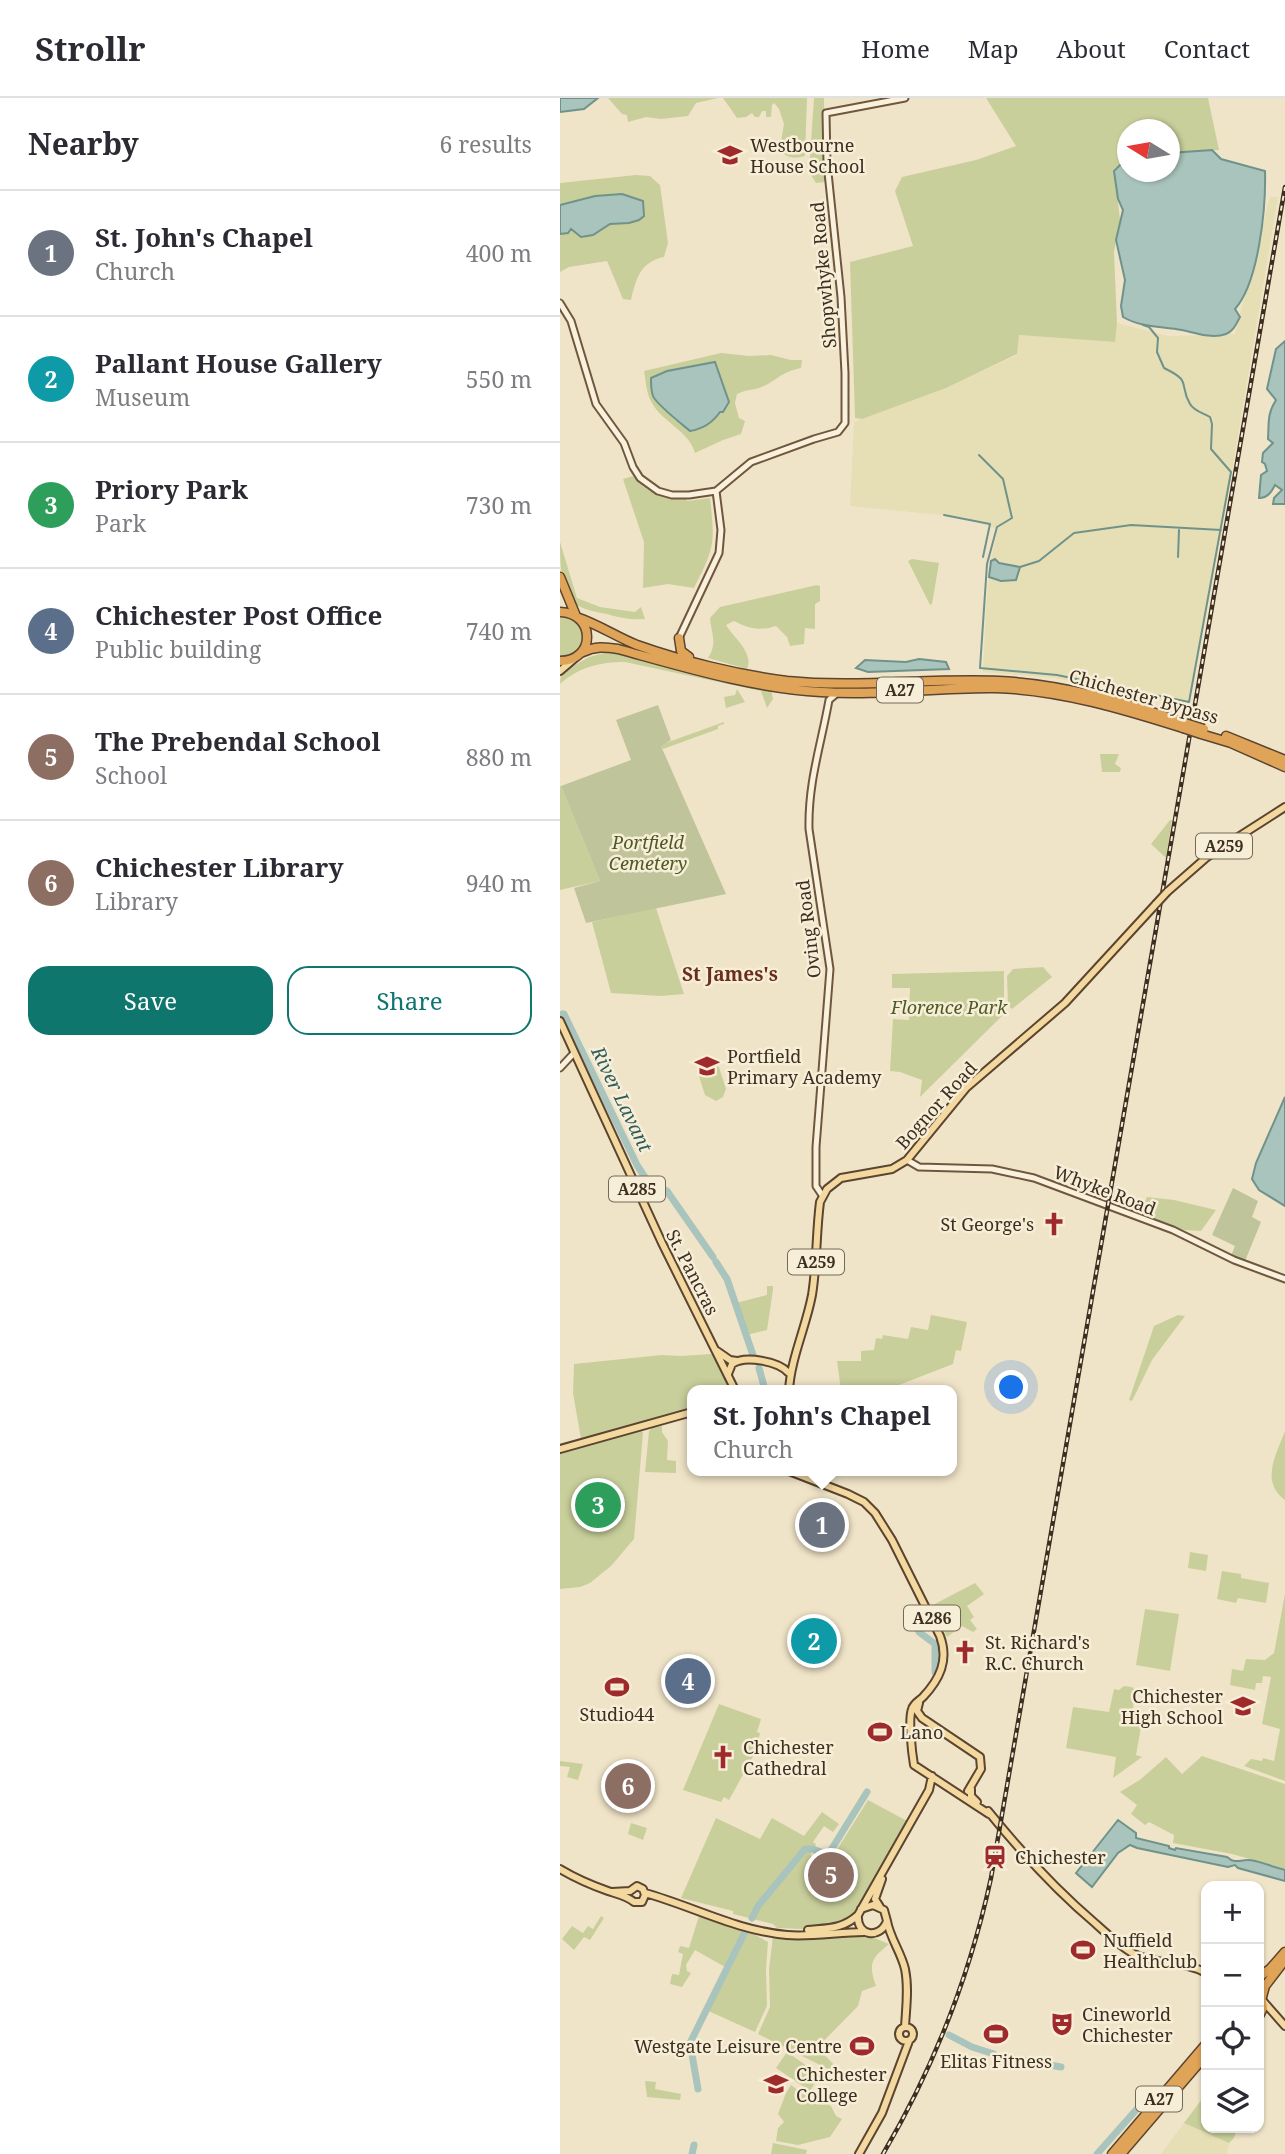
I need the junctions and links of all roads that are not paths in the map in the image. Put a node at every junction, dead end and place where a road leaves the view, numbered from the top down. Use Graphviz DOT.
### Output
graph roads {
  1 [pos="905,98"];
  2 [pos="560,303"];
  3 [pos="716,491"];
  4 [pos="560,577"];
  5 [pos="560,593"];
  6 [pos="560,612"];
  7 [pos="576,616"];
  8 [pos="679,638"];
  9 [pos="655,650"];
  10 [pos="583,652"];
  11 [pos="573,659"];
  12 [pos="560,662"];
  13 [pos="698,662"];
  14 [pos="560,671"];
  15 [pos="821,692"];
  16 [pos="837,693"];
  17 [pos="829,701"];
  18 [pos="1184,725"];
  19 [pos="1203,731"];
  20 [pos="1285,760"];
  21 [pos="1285,767"];
  22 [pos="1285,807"];
  23 [pos="560,1020"];
  24 [pos="573,1053"];
  25 [pos="560,1068"];
  26 [pos="907,1160"];
  27 [pos="822,1195"];
  28 [pos="1285,1279"];
  29 [pos="715,1350"];
  30 [pos="796,1354"];
  31 [pos="737,1361"];
  32 [pos="775,1363"];
  33 [pos="789,1373"];
  34 [pos="729,1376"];
  35 [pos="732,1385"];
  36 [pos="789,1385"];
  37 [pos="687,1413"];
  38 [pos="560,1450"];
  39 [pos="805,1476"];
  40 [pos="920,1700"];
  41 [pos="929,1724"];
  42 [pos="912,1735"];
  43 [pos="932,1776"];
  44 [pos="946,1784"];
  45 [pos="971,1789"];
  46 [pos="956,1791"];
  47 [pos="992,1816"];
  48 [pos="560,1869"];
  49 [pos="630,1894"];
  50 [pos="645,1896"];
  51 [pos="675,1903"];
  52 [pos="881,1907"];
  53 [pos="860,1912"];
  54 [pos="887,1921"];
  55 [pos="864,1932"];
  56 [pos="873,1934"];
  57 [pos="894,1946"];
  58 [pos="1285,1952"];
  59 [pos="1285,1960"];
  60 [pos="1201,1970"];
  61 [pos="1264,1973"];
  62 [pos="1264,1988"];
  63 [pos="1264,2001"];
  64 [pos="1264,2017"];
  65 [pos="1275,2018"];
  66 [pos="1285,2026"];
  67 [pos="905,2027"];
  68 [pos="906,2041"];
  69 [pos="1201,2055"];
  70 [pos="1201,2055"];
  71 [pos="859,2154"];
  72 [pos="1112,2154"];
  73 [pos="1121,2154"];
  1 -- 3 [label="main road, Shopwhyke Road"];
  2 -- 3 [label="main road"];
  3 -- 8 [label="main road"];
  4 -- 7 [label="highway"];
  5 -- 7 [label="highway"];
  6 -- 7 [label="highway, Chichester Bypass"];
  7 -- 9 [label="highway, Chichester Bypass / A27"];
  7 -- 10 [label="highway"];
  8 -- 9 [label="highway"];
  8 -- 13 [label="highway"];
  9 -- 13 [label="highway, Chichester Bypass / A27"];
  10 -- 11 [label="highway"];
  10 -- 15 [label="highway, Chichester Bypass / A27"];
  11 -- 12 [label="highway"];
  11 -- 14 [label="main road"];
  13 -- 18 [label="highway, Chichester Bypass / A27"];
  15 -- 16 [label="highway, Chichester Bypass / A27"];
  15 -- 17 [label="main road"];
  16 -- 17 [label="main road"];
  16 -- 18 [label="highway, Chichester Bypass / A27"];
  17 -- 27 [label="main road, Oving Road"];
  18 -- 19 [label="highway, Chichester Bypass / A27, bridge"];
  19 -- 20 [label="highway, Chichester Bypass / A27"];
  19 -- 21 [label="highway, Chichester Bypass / A27"];
  22 -- 26 [label="main road, Bognor Road / A259, bridge"];
  23 -- 24 [label="main road, A285"];
  24 -- 25 [label="main road"];
  24 -- 29 [label="main road, St. Pancras / A285"];
  26 -- 27 [label="main road, Bognor Road"];
  26 -- 28 [label="main road, Whyke Road"];
  27 -- 30 [label="main road, A259"];
  29 -- 31 [label="main road"];
  29 -- 34 [label="main road, St. Pancras / A285"];
  30 -- 32 [label="main road"];
  30 -- 33 [label="main road, A259"];
  31 -- 32 [label="main road"];
  31 -- 34 [label="main road"];
  32 -- 33 [label="main road"];
  33 -- 36 [label="main road"];
  34 -- 35 [label="main road, St. Pancras"];
  37 -- 38 [label="main road"];
  39 -- 40 [label="main road, A286"];
  40 -- 41 [label="main road"];
  40 -- 42 [label="main road, A286"];
  41 -- 42 [label="main road"];
  41 -- 45 [label="main road"];
  42 -- 43 [label="main road, A286"];
  43 -- 44 [label="main road, A286"];
  43 -- 53 [label="main road"];
  44 -- 46 [label="main road, A286"];
  44 -- 52 [label="main road"];
  45 -- 46 [label="main road"];
  45 -- 47 [label="main road"];
  46 -- 47 [label="main road, A286"];
  47 -- 60 [label="main road"];
  48 -- 49 [label="main road"];
  49 -- 50 [label="main road"];
  49 -- 50 [label="main road"];
  50 -- 51 [label="main road"];
  51 -- 53 [label="main road"];
  51 -- 55 [label="main road"];
  52 -- 53 [label="main road"];
  52 -- 54 [label="main road"];
  53 -- 55 [label="main road"];
  54 -- 56 [label="main road"];
  54 -- 57 [label="main road"];
  55 -- 56 [label="main road"];
  56 -- 57 [label="main road"];
  57 -- 67 [label="main road"];
  58 -- 61 [label="highway"];
  59 -- 62 [label="highway"];
  63 -- 65 [label="main road"];
  64 -- 65 [label="main road"];
  65 -- 66 [label="main road"];
  67 -- 68 [label="main road"];
  67 -- 68 [label="main road"];
  68 -- 71 [label="main road"];
  69 -- 72 [label="highway, A27"];
  70 -- 73 [label="highway, A27"];
}
